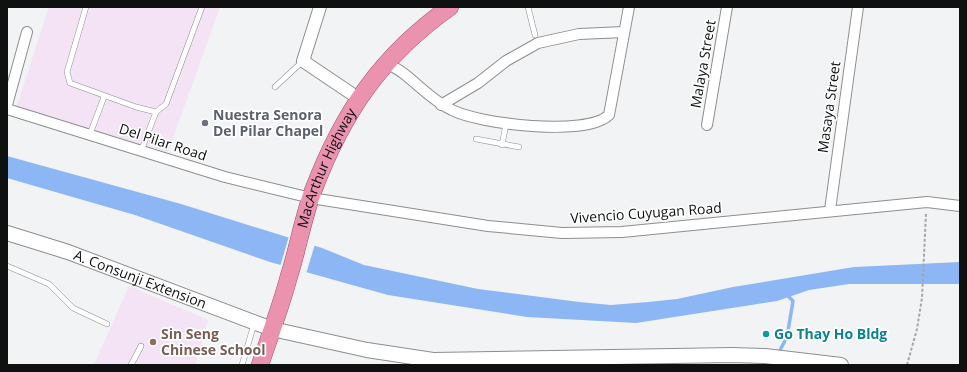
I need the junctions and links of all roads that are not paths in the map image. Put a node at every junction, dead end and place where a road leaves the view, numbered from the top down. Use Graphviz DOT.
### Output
graph roads {
  1 [pos="86,7"];
  2 [pos="202,7"];
  3 [pos="320,7"];
  4 [pos="450,7"];
  5 [pos="528,7"];
  6 [pos="629,7"];
  7 [pos="727,7"];
  8 [pos="858,7"];
  9 [pos="27,32"];
  10 [pos="624,32"];
  11 [pos="535,35"];
  12 [pos="303,61"];
  13 [pos="385,62"];
  14 [pos="275,87"];
  15 [pos="104,97"];
  16 [pos="358,98"];
  17 [pos="7,105"];
  18 [pos="441,105"];
  19 [pos="7,108"];
  20 [pos="156,112"];
  21 [pos="506,124"];
  22 [pos="707,125"];
  23 [pos="90,134"];
  24 [pos="476,139"];
  25 [pos="502,145"];
  26 [pos="519,147"];
  27 [pos="141,151"];
  28 [pos="311,198"];
  29 [pos="960,206"];
  30 [pos="830,210"];
  31 [pos="7,233"];
  32 [pos="7,266"];
  33 [pos="254,322"];
  34 [pos="107,324"];
  35 [pos="272,329"];
  36 [pos="142,346"];
  37 [pos="731,360"];
  38 [pos="783,360"];
  39 [pos="132,365"];
  40 [pos="242,365"];
  41 [pos="260,365"];
  42 [pos="835,365"];
  1 -- 15 [label="lane"];
  2 -- 20 [label="lane"];
  3 -- 12 [label="street"];
  4 -- 13 [label="highway, MacArthur Highway"];
  5 -- 11 [label="lane"];
  6 -- 10 [label="street"];
  7 -- 22 [label="street, Malaya Street"];
  8 -- 30 [label="street, Masaya Street"];
  9 -- 17 [label="street"];
  10 -- 18 [label="street"];
  10 -- 21 [label="street"];
  12 -- 14 [label="lane"];
  12 -- 16 [label="street"];
  13 -- 16 [label="highway, MacArthur Highway"];
  13 -- 18 [label="street"];
  15 -- 20 [label="lane"];
  15 -- 23 [label="lane"];
  16 -- 28 [label="highway, MacArthur Highway"];
  18 -- 21 [label="street"];
  19 -- 23 [label="street, Del Pilar Road"];
  20 -- 27 [label="lane"];
  21 -- 25 [label="lane"];
  23 -- 27 [label="street, Del Pilar Road"];
  24 -- 25 [label="lane"];
  25 -- 26 [label="lane"];
  27 -- 28 [label="street, Del Pilar Road"];
  28 -- 30 [label="street, Vivencio Cuyugan Road"];
  28 -- 35 [label="highway, MacArthur Highway"];
  29 -- 30 [label="street, Vivencio Cuyugan Road"];
  31 -- 33 [label="main road, A. Consunji Extension"];
  32 -- 34 [label="lane"];
  33 -- 35 [label="main road, A. Consunji Extension"];
  33 -- 40 [label="lane"];
  35 -- 37 [label="main road, A. Consunji Extension"];
  35 -- 41 [label="highway, MacArthur Highway"];
  36 -- 39 [label="lane"];
  37 -- 38 [label="main road, A. Consunji Extension"];
  38 -- 42 [label="main road, A. Consunji Extension"];
}
